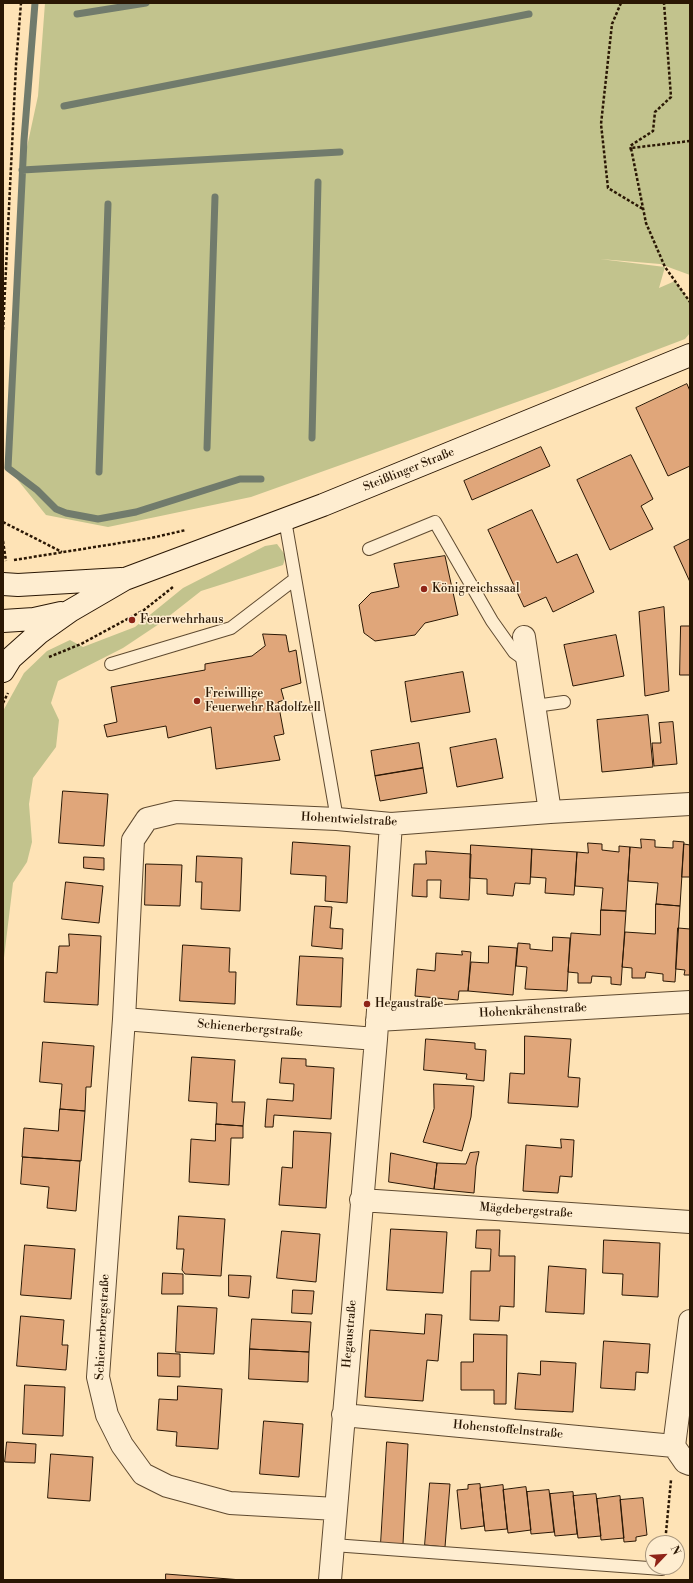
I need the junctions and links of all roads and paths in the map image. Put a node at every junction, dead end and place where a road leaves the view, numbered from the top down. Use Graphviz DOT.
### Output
graph roads {
  1 [pos="21,3"];
  2 [pos="621,3"];
  3 [pos="664,3"];
  4 [pos="690,141"];
  5 [pos="633,157"];
  6 [pos="643,209"];
  7 [pos="690,302"];
  8 [pos="3,330"];
  9 [pos="690,355"];
  10 [pos="285,520"];
  11 [pos="3,522"];
  12 [pos="189,529"];
  13 [pos="3,541"];
  14 [pos="369,549"];
  15 [pos="63,552"];
  16 [pos="124,579"];
  17 [pos="295,579"];
  18 [pos="3,584"];
  19 [pos="177,584"];
  20 [pos="70,611"];
  21 [pos="3,621"];
  22 [pos="524,638"];
  23 [pos="42,659"];
  24 [pos="528,662"];
  25 [pos="111,664"];
  26 [pos="3,671"];
  27 [pos="564,702"];
  28 [pos="534,706"];
  29 [pos="690,804"];
  30 [pos="550,812"];
  31 [pos="147,818"];
  32 [pos="337,819"];
  33 [pos="391,824"];
  34 [pos="690,1002"];
  35 [pos="124,1019"];
  36 [pos="377,1030"];
  37 [pos="361,1200"];
  38 [pos="690,1222"];
  39 [pos="690,1321"];
  40 [pos="343,1415"];
  41 [pos="674,1446"];
  42 [pos="690,1464"];
  43 [pos="336,1509"];
  44 [pos="666,1535"];
  45 [pos="333,1545"];
  46 [pos="645,1568"];
  47 [pos="330,1580"];
  1 -- 8 [label="path"];
  2 -- 6 [label="path"];
  3 -- 5 [label="path"];
  4 -- 5 [label="path"];
  5 -- 6 [label="path"];
  6 -- 7 [label="path"];
  9 -- 10 [label="street, Steißlinger Straße"];
  10 -- 16 [label="street, Steißlinger Straße"];
  10 -- 17 [label="lane"];
  11 -- 15 [label="path"];
  12 -- 15 [label="path"];
  13 -- 15 [label="path"];
  14 -- 24 [label="lane"];
  16 -- 18 [label="street"];
  16 -- 20 [label="street"];
  17 -- 25 [label="lane"];
  17 -- 32 [label="lane"];
  19 -- 23 [label="path"];
  20 -- 21 [label="street"];
  20 -- 26 [label="street"];
  22 -- 24 [label="street"];
  24 -- 28 [label="street"];
  27 -- 28 [label="lane"];
  28 -- 30 [label="street"];
  29 -- 30 [label="street, Hohentwielstraße"];
  30 -- 33 [label="street, Hohentwielstraße"];
  31 -- 32 [label="street, Hohentwielstraße"];
  31 -- 35 [label="street, Schienerbergstraße"];
  32 -- 33 [label="street, Hohentwielstraße"];
  33 -- 36 [label="street, Hegaustraße"];
  34 -- 36 [label="street, Hohenkrähenstraße"];
  35 -- 36 [label="street, Schienerbergstraße"];
  35 -- 43 [label="street, Schienerbergstraße"];
  36 -- 37 [label="street, Hegaustraße"];
  37 -- 38 [label="street, Mägdebergstraße"];
  37 -- 40 [label="street, Hegaustraße"];
  39 -- 41 [label="street"];
  40 -- 41 [label="street, Hohenstoffelnstraße"];
  40 -- 43 [label="street, Hegaustraße"];
  41 -- 42 [label="street"];
  41 -- 44 [label="path"];
  43 -- 45 [label="street, Hegaustraße"];
  45 -- 46 [label="lane"];
  45 -- 47 [label="street, Hegaustraße"];
}
